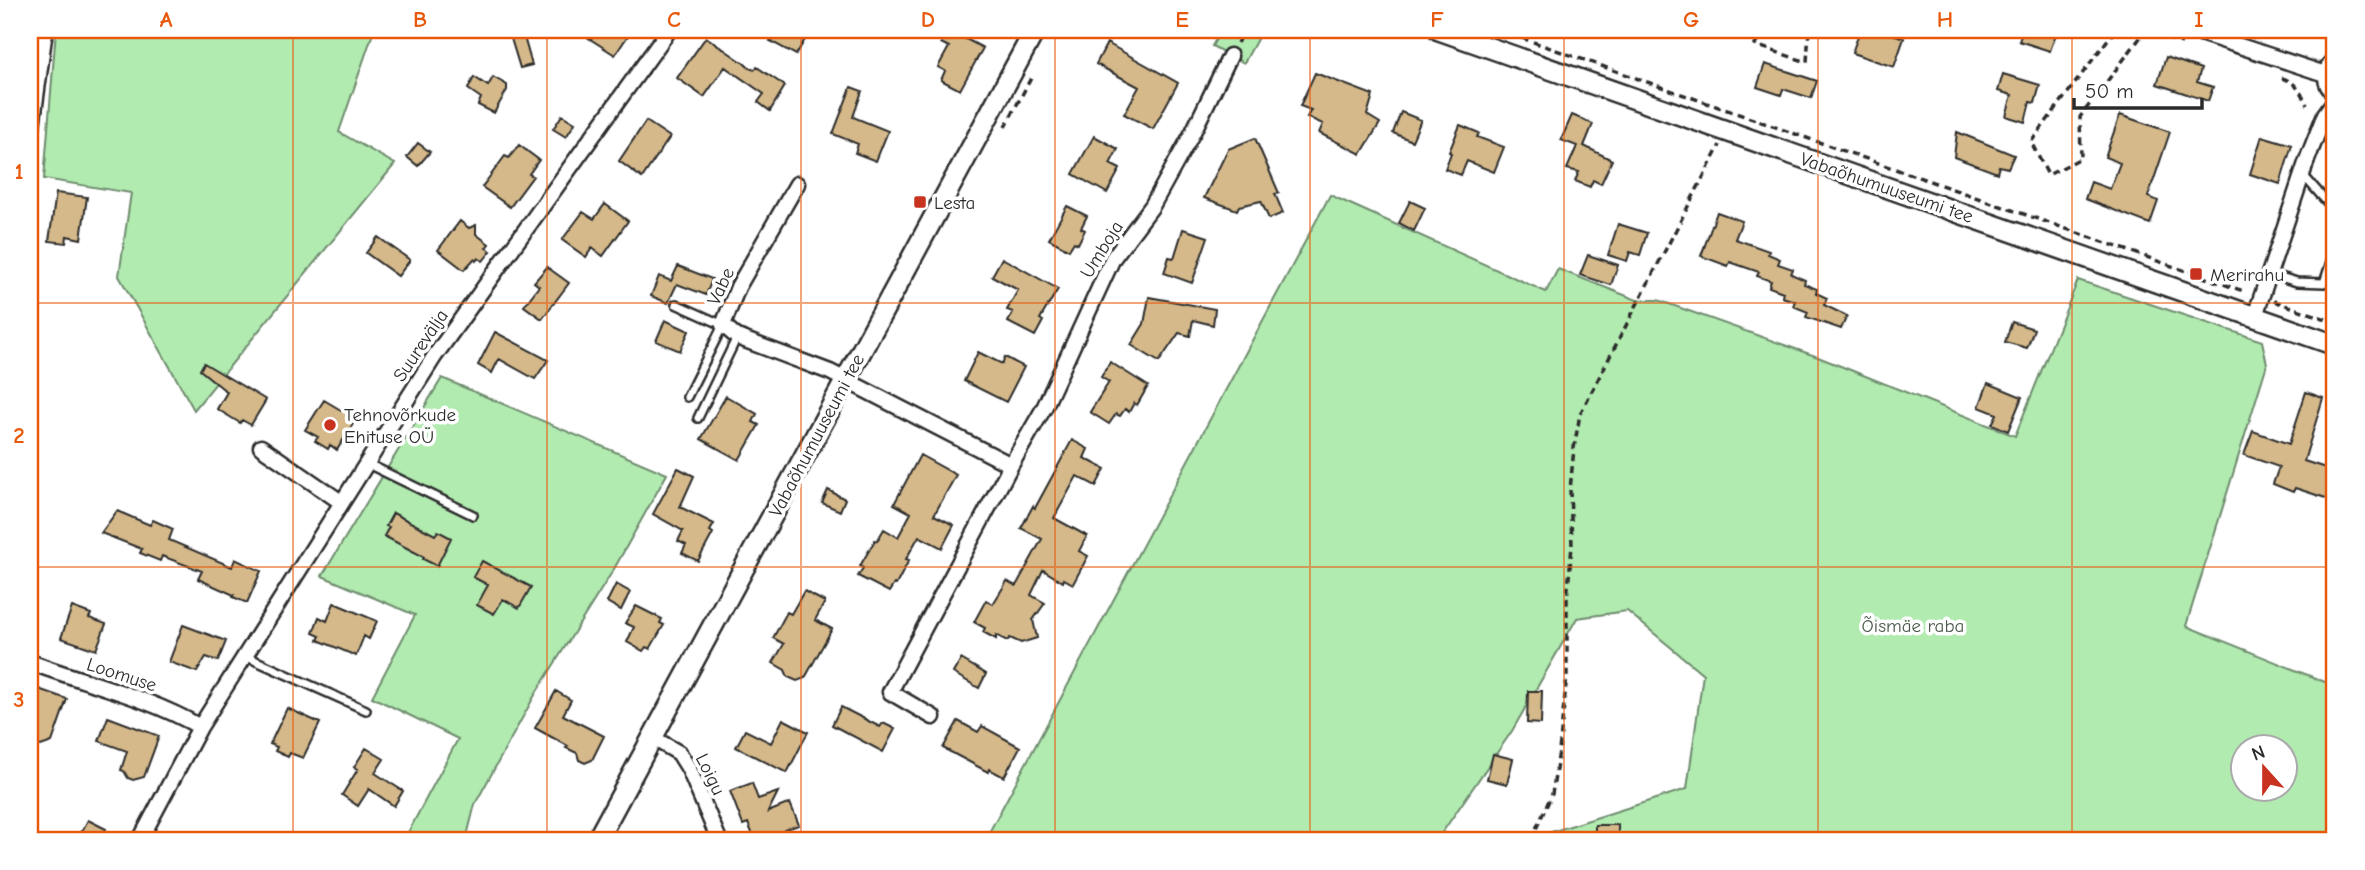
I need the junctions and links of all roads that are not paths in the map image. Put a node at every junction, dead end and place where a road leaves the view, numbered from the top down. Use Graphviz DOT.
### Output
graph roads {
  1 [pos="45,30"];
  2 [pos="669,30"];
  3 [pos="1439,30"];
  4 [pos="2191,30"];
  5 [pos="1028,31"];
  6 [pos="1230,56"];
  7 [pos="2335,58"];
  8 [pos="2325,74"];
  9 [pos="2335,94"];
  10 [pos="2335,100"];
  11 [pos="30,142"];
  12 [pos="2302,174"];
  13 [pos="797,184"];
  14 [pos="2335,211"];
  15 [pos="2335,249"];
  16 [pos="2270,274"];
  17 [pos="676,304"];
  18 [pos="2255,316"];
  19 [pos="723,325"];
  20 [pos="737,337"];
  21 [pos="2335,345"];
  22 [pos="845,380"];
  23 [pos="687,397"];
  24 [pos="698,418"];
  25 [pos="261,447"];
  26 [pos="366,463"];
  27 [pos="1012,465"];
  28 [pos="341,502"];
  29 [pos="473,515"];
  30 [pos="244,656"];
  31 [pos="30,662"];
  32 [pos="366,710"];
  33 [pos="933,717"];
  34 [pos="200,727"];
  35 [pos="653,737"];
  36 [pos="141,840"];
  37 [pos="597,840"];
  38 [pos="719,840"];
  1 -- 11 [label="street"];
  2 -- 26 [label="street, Suurevälja"];
  3 -- 18 [label="street, Vabaõhumuuseumi tee"];
  4 -- 8 [label="street"];
  5 -- 22 [label="street, Vabaõhumuuseumi tee"];
  6 -- 27 [label="street, Umboja"];
  7 -- 8 [label="street"];
  8 -- 9 [label="street"];
  10 -- 12 [label="street"];
  12 -- 14 [label="lane"];
  12 -- 16 [label="street"];
  13 -- 19 [label="street, Vabe"];
  15 -- 16 [label="lane"];
  16 -- 18 [label="street"];
  17 -- 19 [label="lane"];
  18 -- 21 [label="street, Vabaõhumuuseumi tee"];
  19 -- 20 [label="street, Vabe"];
  19 -- 23 [label="lane"];
  20 -- 22 [label="street, Vabe"];
  20 -- 24 [label="lane"];
  22 -- 27 [label="street"];
  22 -- 35 [label="street, Vabaõhumuuseumi tee"];
  25 -- 28 [label="street"];
  26 -- 28 [label="street, Suurevälja"];
  26 -- 29 [label="lane"];
  27 -- 33 [label="street, Umboja"];
  28 -- 30 [label="street, Suurevälja"];
  30 -- 32 [label="lane"];
  30 -- 34 [label="street, Suurevälja"];
  31 -- 34 [label="street, Loomuse"];
  34 -- 36 [label="street, Suurevälja"];
  35 -- 37 [label="street, Vabaõhumuuseumi tee"];
  35 -- 38 [label="street, Loigu"];
}
